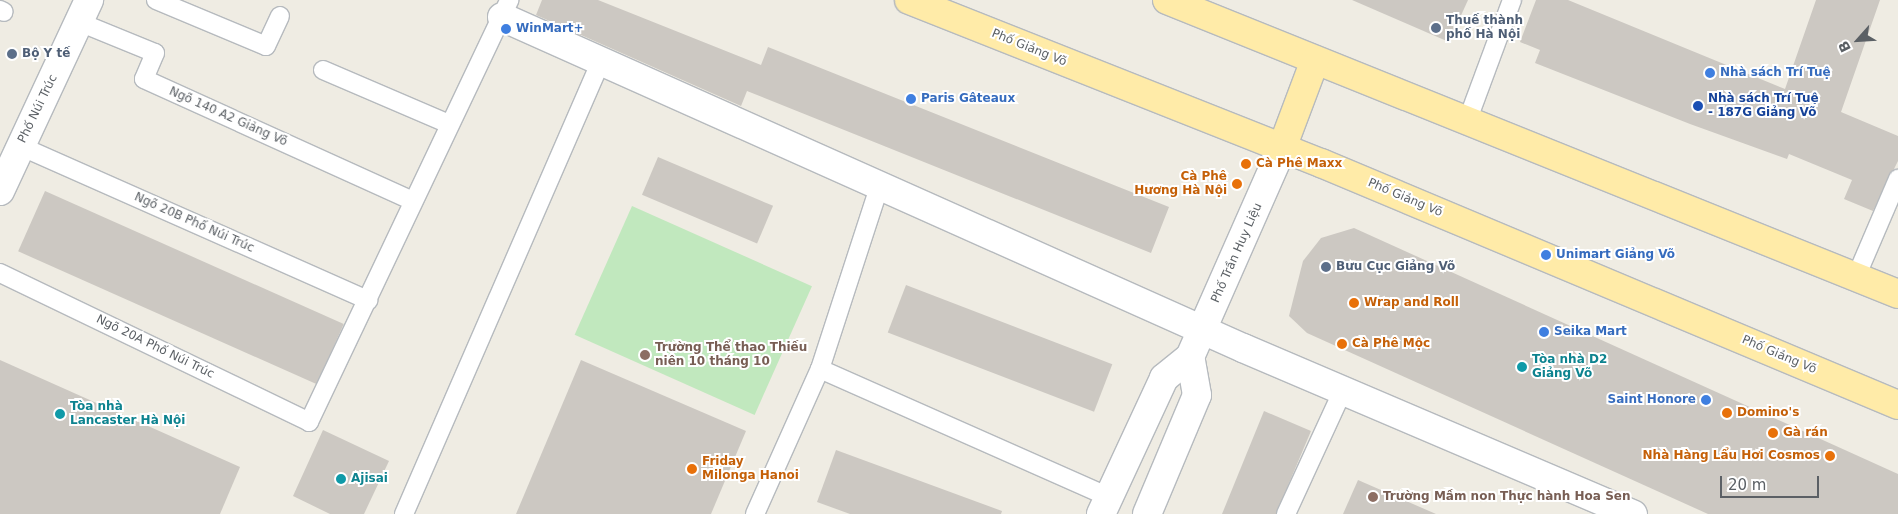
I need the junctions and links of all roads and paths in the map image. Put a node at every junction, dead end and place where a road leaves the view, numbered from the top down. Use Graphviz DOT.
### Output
graph roads {
  1 [pos="156,0"];
  2 [pos="909,0"];
  3 [pos="1167,0"];
  4 [pos="1512,0"];
  5 [pos="506,8"];
  6 [pos="84,11"];
  7 [pos="280,16"];
  8 [pos="1315,60"];
  9 [pos="601,62"];
  10 [pos="323,70"];
  11 [pos="1468,119"];
  12 [pos="450,124"];
  13 [pos="20,146"];
  14 [pos="1282,148"];
  15 [pos="1898,179"];
  16 [pos="879,187"];
  17 [pos="0,191"];
  18 [pos="413,201"];
  19 [pos="0,273"];
  20 [pos="1856,277"];
  21 [pos="1898,294"];
  22 [pos="368,300"];
  23 [pos="1202,330"];
  24 [pos="1190,357"];
  25 [pos="820,369"];
  26 [pos="1342,392"];
  27 [pos="1898,404"];
  28 [pos="1105,506"];
  29 [pos="404,514"];
  30 [pos="754,514"];
  31 [pos="1147,514"];
  32 [pos="1286,514"];
  33 [pos="1632,514"];
  1 -- 7 [label="lane"];
  2 -- 14 [label="main road, Phố Giảng Võ"];
  3 -- 8 [label="main road"];
  4 -- 11 [label="lane"];
  5 -- 9 [label="street"];
  5 -- 12 [label="lane"];
  6 -- 13 [label="street, Phố Núi Trúc"];
  6 -- 18 [label="lane, Ngõ 140 A2 Giảng Võ"];
  8 -- 11 [label="main road"];
  8 -- 14 [label="main road"];
  9 -- 16 [label="street"];
  9 -- 29 [label="lane"];
  10 -- 12 [label="lane"];
  11 -- 20 [label="main road"];
  12 -- 18 [label="lane"];
  13 -- 17 [label="street, Phố Núi Trúc"];
  13 -- 22 [label="lane, Ngõ 20B Phố Núi Trúc"];
  14 -- 23 [label="street, Phố Trần Huy Liệu"];
  14 -- 27 [label="main road, Phố Giảng Võ"];
  15 -- 20 [label="lane"];
  16 -- 23 [label="street"];
  16 -- 25 [label="lane"];
  18 -- 22 [label="lane"];
  19 -- 22 [label="lane, Ngõ 20A Phố Núi Trúc"];
  20 -- 21 [label="main road"];
  23 -- 24 [label="street, Phố Trần Huy Liệu"];
  23 -- 26 [label="street"];
  24 -- 28 [label="street, Phố Trần Huy Liệu"];
  24 -- 31 [label="street"];
  25 -- 28 [label="lane"];
  25 -- 30 [label="lane"];
  26 -- 32 [label="lane"];
  26 -- 33 [label="street"];
}
